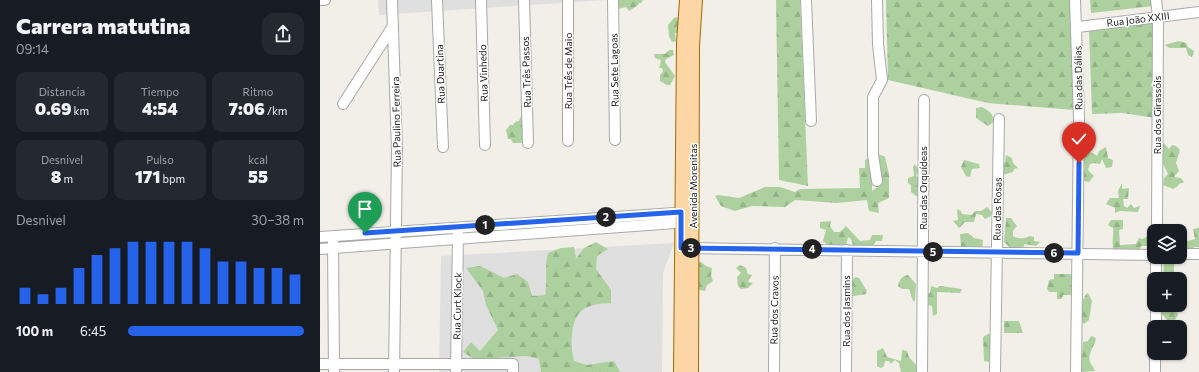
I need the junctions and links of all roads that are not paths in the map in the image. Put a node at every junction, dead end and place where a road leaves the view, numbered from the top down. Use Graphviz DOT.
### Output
graph roads {
  1 [pos="320,0"];
  2 [pos="325,0"];
  3 [pos="392,0"];
  4 [pos="437,0"];
  5 [pos="480,0"];
  6 [pos="524,0"];
  7 [pos="568,0"];
  8 [pos="613,0"];
  9 [pos="686,0"];
  10 [pos="696,0"];
  11 [pos="806,0"];
  12 [pos="877,0"];
  13 [pos="1076,0"];
  14 [pos="1156,0"];
  15 [pos="1199,12"];
  16 [pos="1158,16"];
  17 [pos="393,26"];
  18 [pos="1078,27"];
  19 [pos="924,100"];
  20 [pos="343,104"];
  21 [pos="999,119"];
  22 [pos="811,121"];
  23 [pos="615,140"];
  24 [pos="568,141"];
  25 [pos="528,143"];
  26 [pos="485,145"];
  27 [pos="443,147"];
  28 [pos="877,182"];
  29 [pos="687,217"];
  30 [pos="1157,224"];
  31 [pos="458,227"];
  32 [pos="397,231"];
  33 [pos="332,236"];
  34 [pos="320,237"];
  35 [pos="458,240"];
  36 [pos="396,245"];
  37 [pos="687,248"];
  38 [pos="775,248"];
  39 [pos="333,249"];
  40 [pos="320,250"];
  41 [pos="847,250"];
  42 [pos="923,252"];
  43 [pos="996,252"];
  44 [pos="1078,253"];
  45 [pos="1187,254"];
  46 [pos="1199,254"];
  47 [pos="1147,255"];
  48 [pos="1156,360"];
  49 [pos="320,364"];
  50 [pos="334,368"];
  51 [pos="394,368"];
  52 [pos="456,368"];
  53 [pos="513,368"];
  54 [pos="680,372"];
  55 [pos="692,372"];
  56 [pos="774,372"];
  57 [pos="846,372"];
  58 [pos="922,372"];
  59 [pos="996,372"];
  60 [pos="1076,372"];
  61 [pos="1155,372"];
  1 -- 2 [label="street"];
  3 -- 17 [label="street, Rua Paulino Ferreira"];
  4 -- 27 [label="street, Rua Duartina"];
  5 -- 26 [label="street, Rua Vinhedo"];
  6 -- 25 [label="street, Rua Três Passos"];
  7 -- 24 [label="street, Rua Três de Maio"];
  8 -- 23 [label="street, Rua Sete Lagoas"];
  9 -- 29 [label="main road, Avenida Morenitas"];
  10 -- 29 [label="main road, Avenida Morenitas"];
  11 -- 22 [label="street"];
  12 -- 28 [label="street"];
  13 -- 18 [label="street, Rua das Dálias"];
  14 -- 16 [label="street, Rua dos Girassóis"];
  15 -- 16 [label="street, Rua João XXIII"];
  16 -- 18 [label="street, Rua João XXIII"];
  16 -- 30 [label="street, Rua dos Girassóis"];
  17 -- 20 [label="street"];
  17 -- 32 [label="street, Rua Paulino Ferreira"];
  18 -- 44 [label="street, Rua das Dálias"];
  19 -- 42 [label="street, Rua das Orquídeas"];
  21 -- 43 [label="street, Rua das Rosas"];
  29 -- 31 [label="street"];
  29 -- 35 [label="street"];
  29 -- 37 [label="main road, Avenida Morenitas"];
  31 -- 32 [label="street"];
  31 -- 35 [label="street, Rua Curt Klock"];
  32 -- 33 [label="street"];
  32 -- 36 [label="street, Rua Paulino Ferreira"];
  33 -- 34 [label="street"];
  33 -- 39 [label="street"];
  35 -- 36 [label="street"];
  35 -- 52 [label="street, Rua Curt Klock"];
  36 -- 39 [label="street"];
  36 -- 51 [label="street, Rua Paulino Ferreira"];
  37 -- 38 [label="street"];
  37 -- 54 [label="main road, Avenida Morenitas"];
  37 -- 55 [label="main road, Avenida Morenitas"];
  38 -- 41 [label="street"];
  38 -- 56 [label="street, Rua dos Cravos"];
  39 -- 40 [label="street"];
  39 -- 50 [label="street"];
  41 -- 42 [label="street"];
  41 -- 57 [label="street, Rua dos Jasmins"];
  42 -- 43 [label="street"];
  42 -- 58 [label="street, Rua das Orquídeas"];
  43 -- 44 [label="street"];
  43 -- 59 [label="street, Rua das Rosas"];
  44 -- 47 [label="street"];
  44 -- 60 [label="street, Rua das Dálias"];
  45 -- 46 [label="street"];
  48 -- 61 [label="street"];
  49 -- 50 [label="street"];
  50 -- 51 [label="street"];
  51 -- 52 [label="street"];
  52 -- 53 [label="street"];
}
